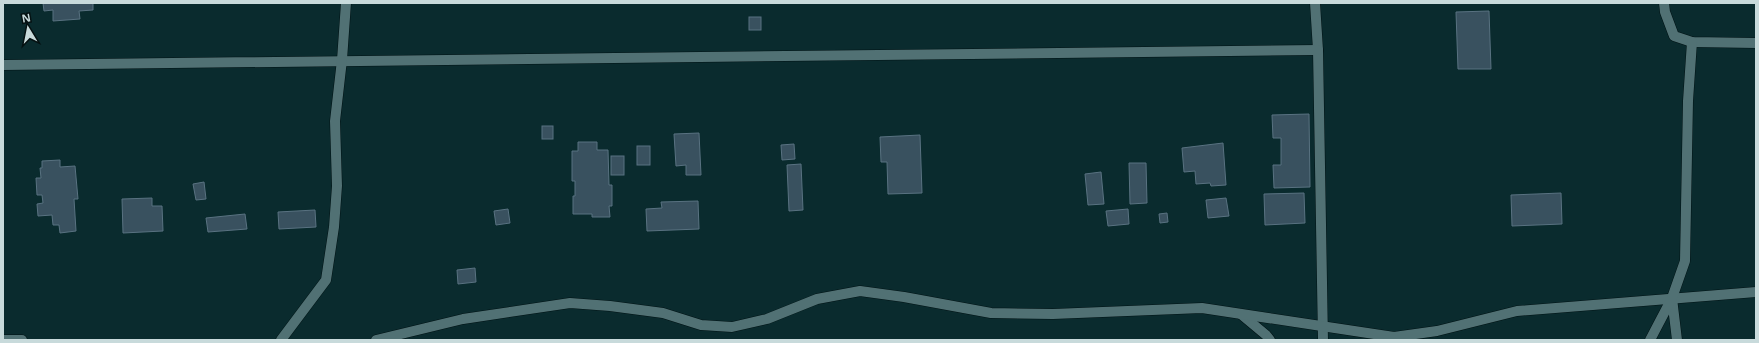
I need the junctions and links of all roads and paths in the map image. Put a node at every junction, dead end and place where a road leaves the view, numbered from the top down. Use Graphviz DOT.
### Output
graph roads {
  1 [pos="346,3"];
  2 [pos="1315,3"];
  3 [pos="1664,3"];
  4 [pos="1692,42"];
  5 [pos="1756,43"];
  6 [pos="1318,50"];
  7 [pos="342,60"];
  8 [pos="3,65"];
  9 [pos="1756,292"];
  10 [pos="1672,298"];
  11 [pos="1242,315"];
  12 [pos="1322,326"];
  13 [pos="1392,339"];
  14 [pos="3,340"];
  15 [pos="22,340"];
  16 [pos="281,340"];
  17 [pos="376,340"];
  18 [pos="1270,340"];
  19 [pos="1323,340"];
  20 [pos="1650,340"];
  21 [pos="1678,340"];
  1 -- 7 [label="street"];
  2 -- 6 [label="street"];
  3 -- 4 [label="street"];
  4 -- 5 [label="street"];
  4 -- 10 [label="street"];
  6 -- 7 [label="street"];
  6 -- 12 [label="street"];
  7 -- 8 [label="street"];
  7 -- 16 [label="street"];
  9 -- 10 [label="street"];
  10 -- 13 [label="street"];
  10 -- 20 [label="street"];
  10 -- 21 [label="street"];
  11 -- 12 [label="street"];
  11 -- 17 [label="street"];
  11 -- 18 [label="street"];
  12 -- 13 [label="street"];
  12 -- 19 [label="street"];
  14 -- 15 [label="street"];
}
